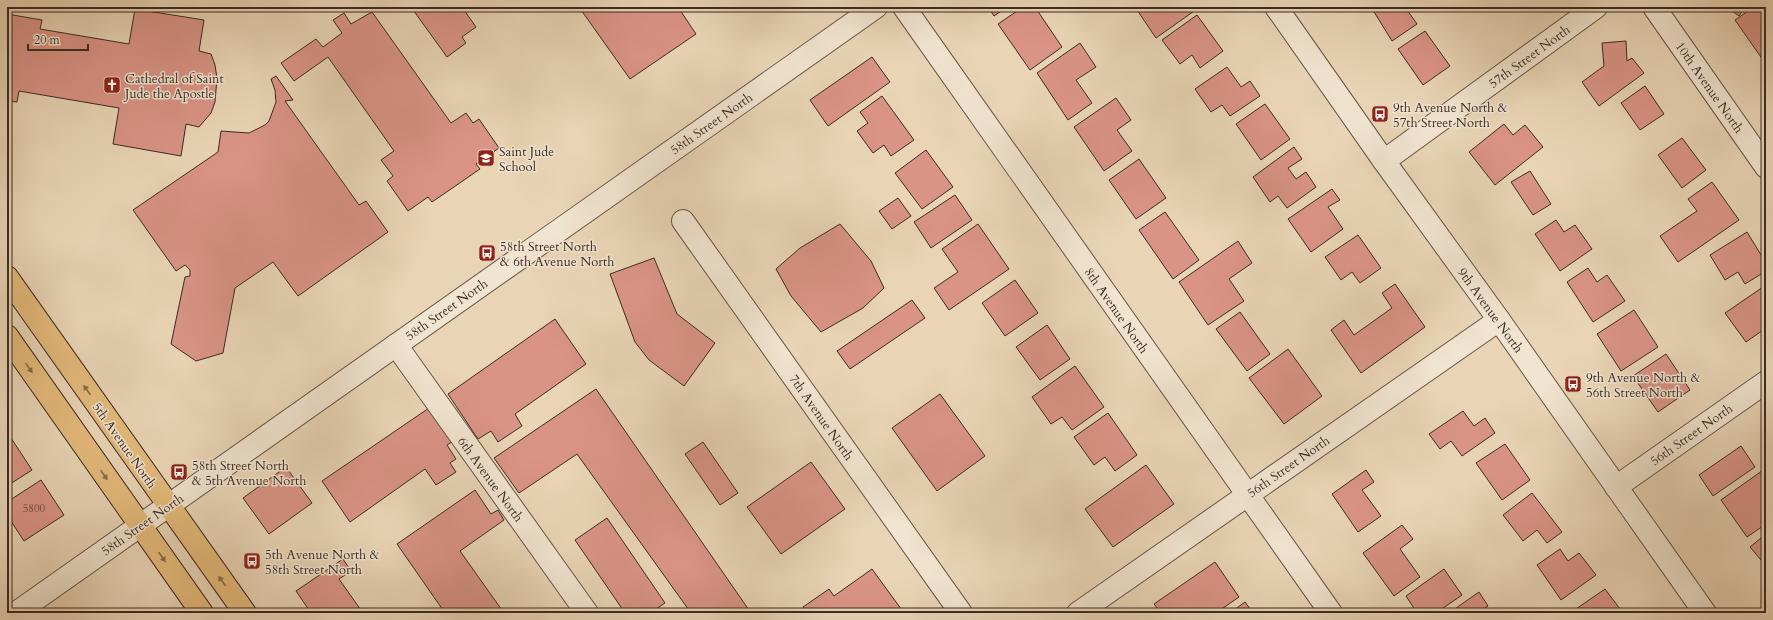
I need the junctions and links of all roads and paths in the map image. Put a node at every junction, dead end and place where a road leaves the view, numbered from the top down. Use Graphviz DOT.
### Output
graph roads {
  1 [pos="876,7"];
  2 [pos="904,7"];
  3 [pos="1276,7"];
  4 [pos="1596,7"];
  5 [pos="1654,7"];
  6 [pos="1384,161"];
  7 [pos="1766,167"];
  8 [pos="683,221"];
  9 [pos="7,277"];
  10 [pos="1499,320"];
  11 [pos="7,336"];
  12 [pos="396,345"];
  13 [pos="1766,382"];
  14 [pos="1616,487"];
  15 [pos="1247,494"];
  16 [pos="168,506"];
  17 [pos="140,526"];
  18 [pos="16,613"];
  19 [pos="202,613"];
  20 [pos="245,613"];
  21 [pos="587,613"];
  22 [pos="961,613"];
  23 [pos="1078,613"];
  24 [pos="1331,613"];
  25 [pos="1705,613"];
  1 -- 12 [label="street, 58th Street North"];
  2 -- 15 [label="street, 8th Avenue North"];
  3 -- 6 [label="street, 9th Avenue North"];
  4 -- 6 [label="street, 57th Street North"];
  5 -- 7 [label="street, 10th Avenue North"];
  6 -- 10 [label="street, 9th Avenue North"];
  8 -- 22 [label="street, 7th Avenue North"];
  16 -- 9 [label="main road, 5th Avenue North, one-way"];
  10 -- 14 [label="street, 9th Avenue North"];
  10 -- 15 [label="street, 56th Street North"];
  11 -- 17 [label="main road, one-way"];
  12 -- 16 [label="street, 58th Street North"];
  12 -- 21 [label="street, 6th Avenue North"];
  13 -- 14 [label="street, 56th Street North"];
  14 -- 25 [label="street, 9th Avenue North"];
  15 -- 23 [label="street, 56th Street North"];
  15 -- 24 [label="street, 8th Avenue North"];
  16 -- 17 [label="street, 58th Street North"];
  20 -- 16 [label="main road, 5th Avenue North, one-way"];
  17 -- 18 [label="street, 58th Street North"];
  17 -- 19 [label="main road, one-way"];
}
